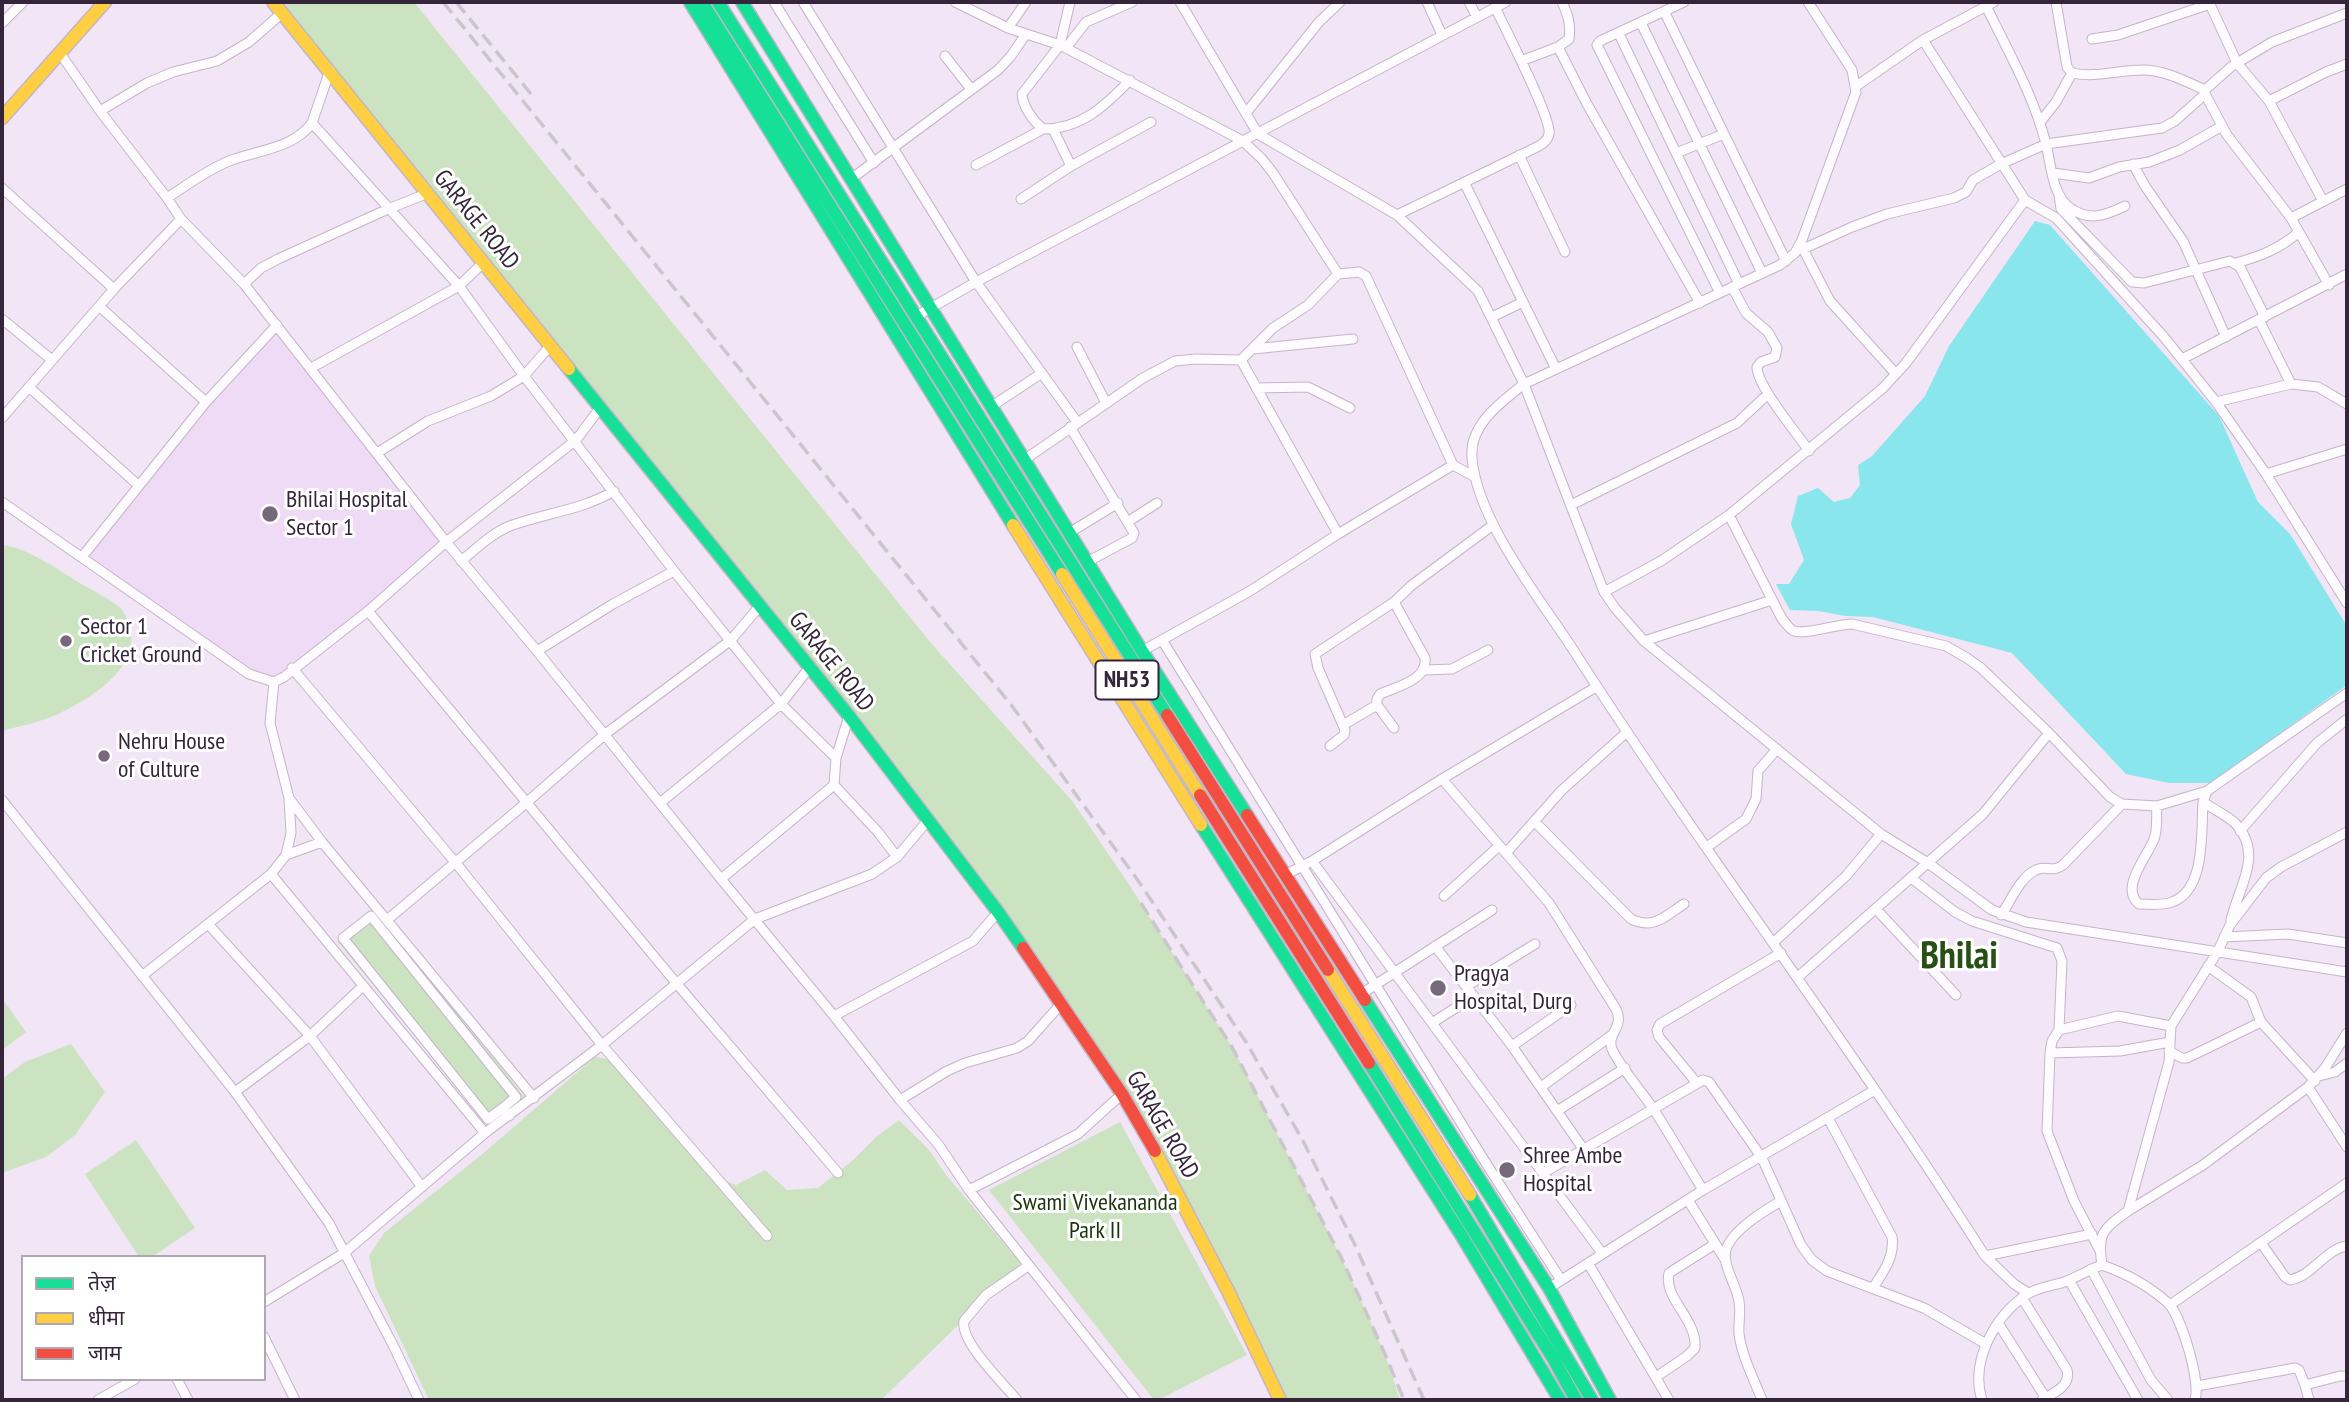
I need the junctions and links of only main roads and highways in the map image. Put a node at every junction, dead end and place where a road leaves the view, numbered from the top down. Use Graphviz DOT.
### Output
graph roads {
  1 [pos="105,2"];
  2 [pos="273,2"];
  3 [pos="690,2"];
  4 [pos="702,2"];
  5 [pos="718,2"];
  6 [pos="742,2"];
  7 [pos="2,118"];
  8 [pos="1183,715"];
  9 [pos="1171,723"];
  10 [pos="1557,1394"];
  11 [pos="1590,1397"];
  12 [pos="1280,1400"];
  13 [pos="1576,1400"];
  14 [pos="1610,1400"];
  1 -- 7 [label="main road"];
  2 -- 12 [label="main road, GARAGE ROAD"];
  3 -- 10 [label="main road"];
  4 -- 13 [label="main road, NH53"];
  5 -- 9 [label="main road, NH53"];
  6 -- 8 [label="main road"];
  8 -- 9 [label="main road"];
  8 -- 14 [label="main road"];
  9 -- 11 [label="main road, NH53"];
}
